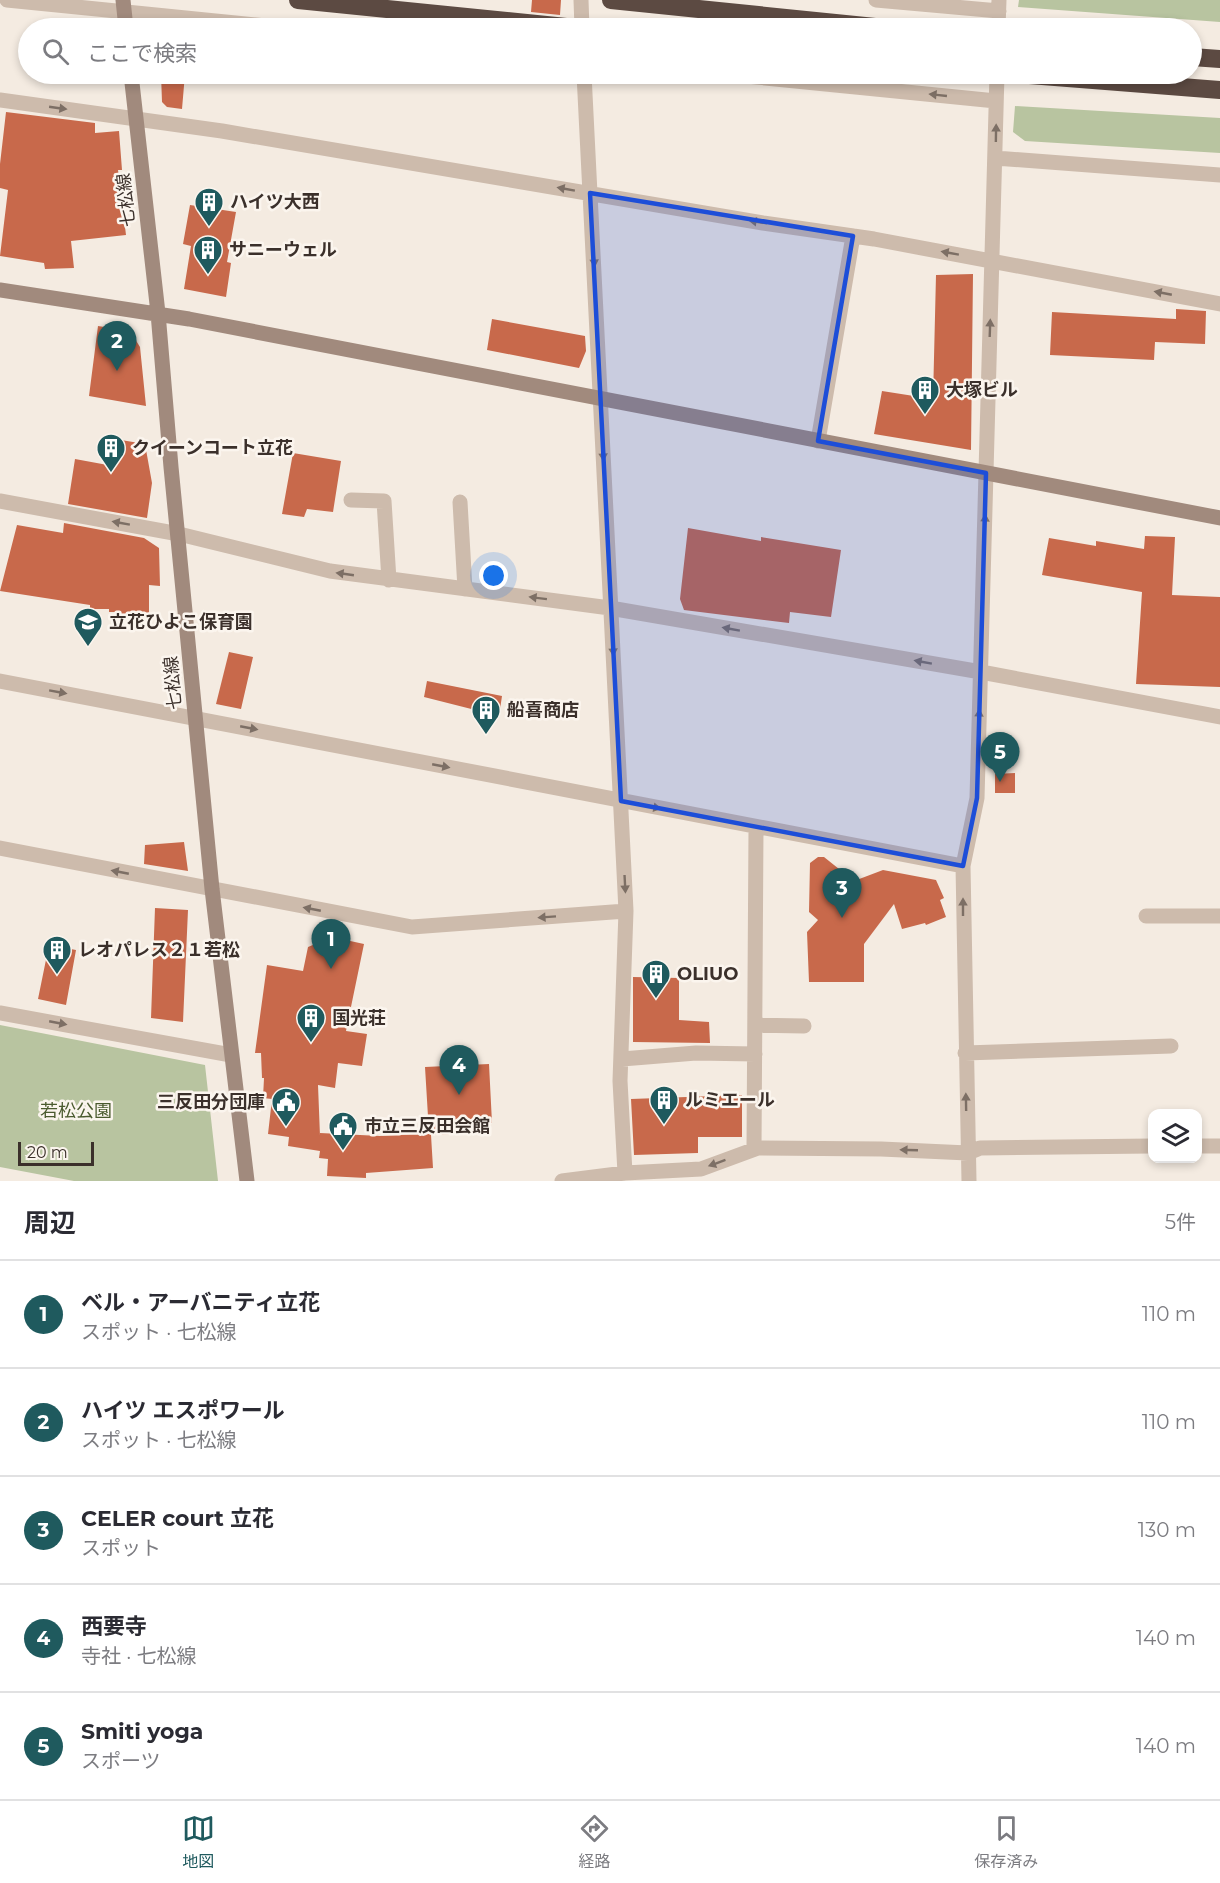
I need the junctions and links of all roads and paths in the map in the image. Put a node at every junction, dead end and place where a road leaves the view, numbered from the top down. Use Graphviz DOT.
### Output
graph roads {
  1 [pos="7,0"];
  2 [pos="298,0"];
  3 [pos="581,0"];
  4 [pos="610,0"];
  5 [pos="876,0"];
  6 [pos="124,6"];
  7 [pos="999,6"];
  8 [pos="212,18"];
  9 [pos="477,18"];
  10 [pos="582,18"];
  11 [pos="787,18"];
  12 [pos="1202,58"];
  13 [pos="1220,59"];
  14 [pos="132,84"];
  15 [pos="585,84"];
  16 [pos="826,84"];
  17 [pos="997,84"];
  18 [pos="1132,84"];
  19 [pos="1220,90"];
  20 [pos="0,100"];
  21 [pos="996,101"];
  22 [pos="136,119"];
  23 [pos="995,158"];
  24 [pos="1220,175"];
  25 [pos="590,193"];
  26 [pos="853,236"];
  27 [pos="992,261"];
  28 [pos="0,290"];
  29 [pos="1220,304"];
  30 [pos="158,313"];
  31 [pos="600,399"];
  32 [pos="818,441"];
  33 [pos="986,473"];
  34 [pos="351,500"];
  35 [pos="0,501"];
  36 [pos="460,502"];
  37 [pos="1220,518"];
  38 [pos="179,534"];
  39 [pos="389,579"];
  40 [pos="465,589"];
  41 [pos="610,608"];
  42 [pos="981,672"];
  43 [pos="0,681"];
  44 [pos="195,717"];
  45 [pos="1220,717"];
  46 [pos="621,801"];
  47 [pos="756,828"];
  48 [pos="0,849"];
  49 [pos="963,866"];
  50 [pos="212,889"];
  51 [pos="626,911"];
  52 [pos="1146,916"];
  53 [pos="1220,916"];
  54 [pos="0,1013"];
  55 [pos="755,1025"];
  56 [pos="804,1026"];
  57 [pos="1171,1046"];
  58 [pos="965,1053"];
  59 [pos="755,1054"];
  60 [pos="231,1056"];
  61 [pos="622,1059"];
  62 [pos="1148,1146"];
  63 [pos="1202,1146"];
  64 [pos="1220,1146"];
  65 [pos="754,1148"];
  66 [pos="968,1153"];
  67 [pos="625,1173"];
  68 [pos="687,1175"];
  69 [pos="247,1181"];
  70 [pos="562,1181"];
  71 [pos="969,1181"];
  1 -- 6 [label="street"];
  2 -- 9 [label="highway"];
  3 -- 10 [label="street"];
  4 -- 11 [label="highway"];
  5 -- 7 [label="street"];
  6 -- 8 [label="street"];
  12 -- 13 [label="highway"];
  14 -- 22 [label="street, 七松線"];
  15 -- 25 [label="street"];
  21 -- 16 [label="street, one-way"];
  17 -- 21 [label="street"];
  18 -- 19 [label="highway"];
  20 -- 22 [label="street, one-way"];
  23 -- 21 [label="street, one-way"];
  25 -- 22 [label="street, one-way"];
  22 -- 30 [label="street, 七松線"];
  23 -- 24 [label="street"];
  23 -- 27 [label="street"];
  26 -- 25 [label="street, one-way"];
  25 -- 31 [label="street, one-way"];
  27 -- 26 [label="street, one-way"];
  26 -- 32 [label="street"];
  29 -- 27 [label="street, one-way"];
  33 -- 27 [label="street, one-way"];
  28 -- 30 [label="street"];
  30 -- 31 [label="street"];
  30 -- 38 [label="street, 七松線"];
  31 -- 32 [label="street"];
  31 -- 41 [label="street, one-way"];
  32 -- 33 [label="street"];
  33 -- 37 [label="street"];
  42 -- 33 [label="street, one-way"];
  34 -- 39 [label="street"];
  38 -- 35 [label="street, one-way"];
  36 -- 40 [label="street"];
  39 -- 38 [label="street, one-way"];
  38 -- 44 [label="street, 七松線"];
  39 -- 40 [label="street"];
  41 -- 40 [label="street, one-way"];
  42 -- 41 [label="street, one-way"];
  41 -- 46 [label="street, one-way"];
  42 -- 45 [label="street"];
  49 -- 42 [label="street, one-way"];
  43 -- 44 [label="street, one-way"];
  44 -- 46 [label="street, one-way"];
  44 -- 50 [label="street, 七松線"];
  46 -- 47 [label="street, one-way"];
  46 -- 51 [label="street, one-way"];
  47 -- 49 [label="street"];
  47 -- 55 [label="street"];
  50 -- 48 [label="street, one-way"];
  58 -- 49 [label="street, one-way"];
  51 -- 50 [label="street, one-way"];
  50 -- 60 [label="street, 七松線"];
  51 -- 61 [label="street"];
  52 -- 53 [label="street"];
  54 -- 60 [label="street, one-way"];
  55 -- 56 [label="street"];
  55 -- 59 [label="street"];
  57 -- 58 [label="street"];
  66 -- 58 [label="street, one-way"];
  59 -- 61 [label="street"];
  59 -- 65 [label="street"];
  60 -- 69 [label="street, 七松線"];
  61 -- 67 [label="street"];
  62 -- 66 [label="street"];
  63 -- 64 [label="street"];
  66 -- 65 [label="street, one-way"];
  65 -- 68 [label="street, one-way"];
  66 -- 71 [label="street"];
  67 -- 68 [label="street"];
  67 -- 70 [label="street"];
}
